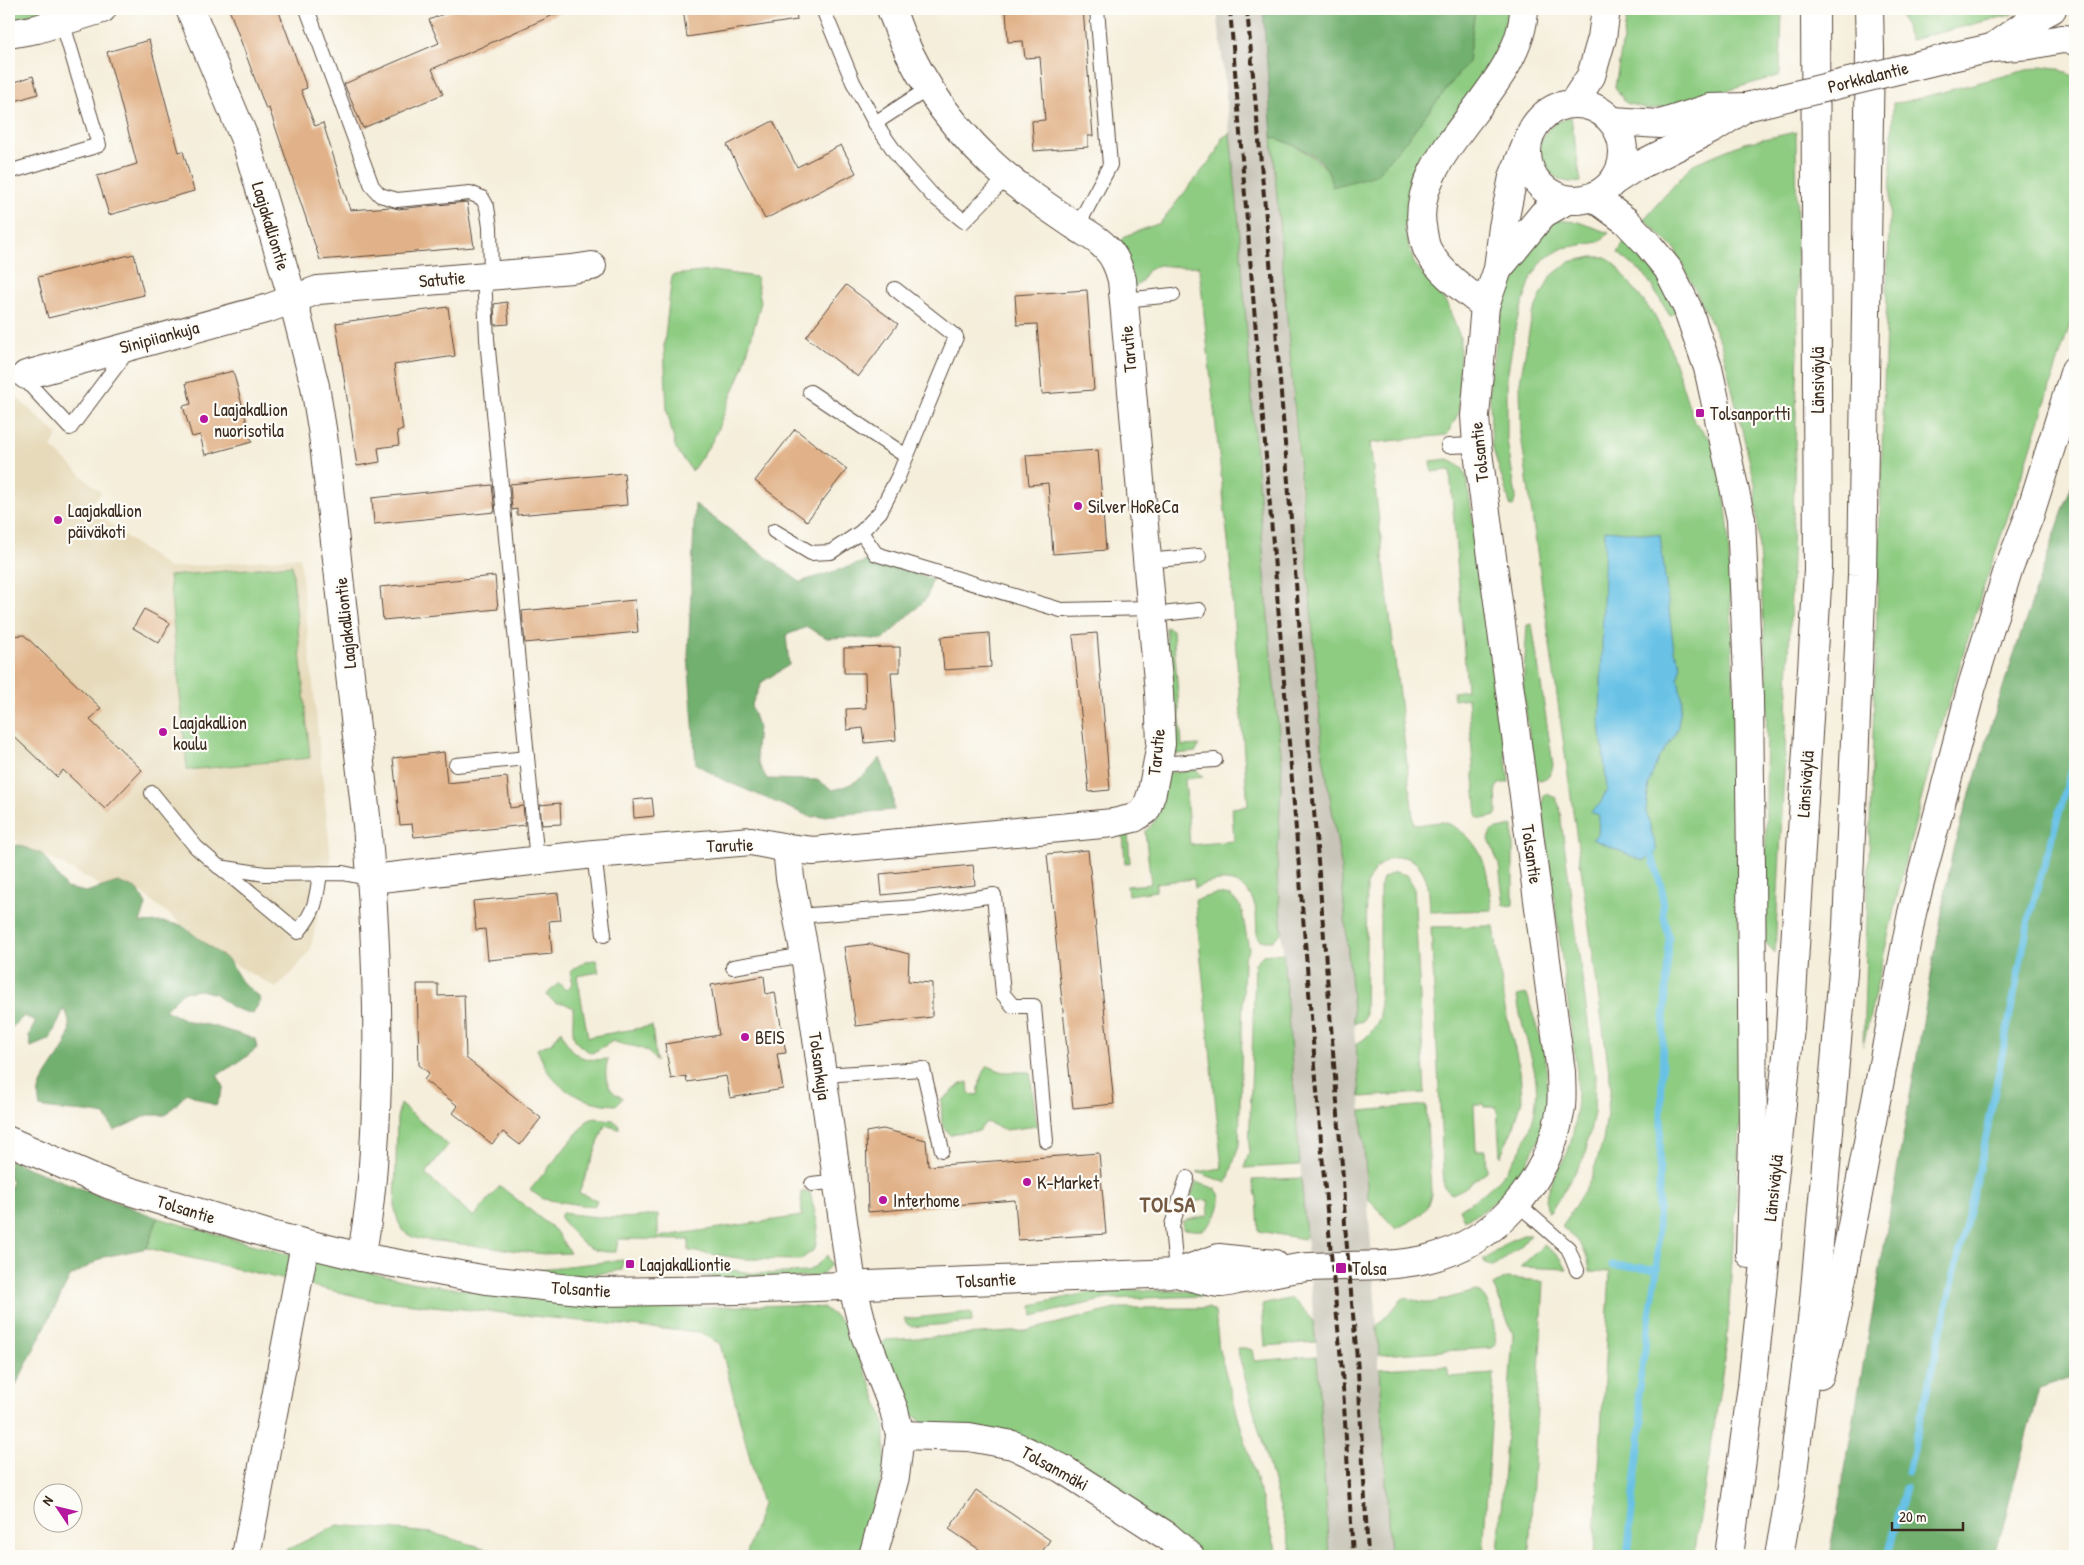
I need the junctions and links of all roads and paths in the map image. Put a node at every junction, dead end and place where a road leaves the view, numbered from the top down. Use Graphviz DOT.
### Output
graph roads {
  1 [pos="102,9"];
  2 [pos="190,9"];
  3 [pos="307,9"];
  4 [pos="823,9"];
  5 [pos="891,9"];
  6 [pos="1097,9"];
  7 [pos="1524,9"];
  8 [pos="1606,9"];
  9 [pos="1814,9"];
  10 [pos="1869,9"];
  11 [pos="2052,9"];
  12 [pos="62,21"];
  13 [pos="9,34"];
  14 [pos="2075,40"];
  15 [pos="1992,48"];
  16 [pos="928,88"];
  17 [pos="1573,103"];
  18 [pos="1746,107"];
  19 [pos="1613,121"];
  20 [pos="875,123"];
  21 [pos="1527,143"];
  22 [pos="9,172"];
  23 [pos="1008,176"];
  24 [pos="1614,181"];
  25 [pos="1593,197"];
  26 [pos="1567,200"];
  27 [pos="1077,227"];
  28 [pos="592,266"];
  29 [pos="1498,269"];
  30 [pos="488,275"];
  31 [pos="895,289"];
  32 [pos="1173,295"];
  33 [pos="293,300"];
  34 [pos="1124,300"];
  35 [pos="1485,306"];
  36 [pos="132,345"];
  37 [pos="2075,370"];
  38 [pos="26,374"];
  39 [pos="810,392"];
  40 [pos="1477,444"];
  41 [pos="1448,446"];
  42 [pos="906,456"];
  43 [pos="774,530"];
  44 [pos="861,532"];
  45 [pos="1199,556"];
  46 [pos="1147,561"];
  47 [pos="1199,610"];
  48 [pos="1152,611"];
  49 [pos="527,758"];
  50 [pos="1215,760"];
  51 [pos="1157,764"];
  52 [pos="456,765"];
  53 [pos="152,793"];
  54 [pos="787,848"];
  55 [pos="594,854"];
  56 [pos="537,861"];
  57 [pos="220,867"];
  58 [pos="320,873"];
  59 [pos="372,879"];
  60 [pos="797,916"];
  61 [pos="604,935"];
  62 [pos="805,955"];
  63 [pos="733,967"];
  64 [pos="821,1077"];
  65 [pos="9,1141"];
  66 [pos="1046,1141"];
  67 [pos="942,1150"];
  68 [pos="1187,1178"];
  69 [pos="1518,1204"];
  70 [pos="305,1244"];
  71 [pos="361,1257"];
  72 [pos="1577,1270"];
  73 [pos="1176,1273"];
  74 [pos="852,1284"];
  75 [pos="1752,1385"];
  76 [pos="900,1435"];
  77 [pos="1791,1488"];
  78 [pos="246,1556"];
  79 [pos="873,1556"];
  80 [pos="1190,1556"];
  81 [pos="1730,1556"];
  82 [pos="1779,1556"];
  1 -- 12 [label="main road"];
  2 -- 33 [label="main road, Laajakalliontie"];
  3 -- 30 [label="lane"];
  4 -- 20 [label="lane"];
  5 -- 16 [label="main road, Tarutie"];
  6 -- 27 [label="lane"];
  7 -- 35 [label="main road"];
  8 -- 17 [label="main road"];
  9 -- 75 [label="main road, Länsiväylä"];
  10 -- 77 [label="main road"];
  11 -- 15 [label="main road, Porkkalantie"];
  12 -- 13 [label="main road"];
  12 -- 22 [label="lane"];
  14 -- 15 [label="main road, Porkkalantie"];
  15 -- 18 [label="main road, Porkkalantie, bridge"];
  16 -- 20 [label="lane"];
  16 -- 23 [label="main road, Tarutie"];
  17 -- 19 [label="main road"];
  17 -- 21 [label="main road"];
  18 -- 19 [label="main road, Porkkalantie"];
  18 -- 24 [label="main road, Porkkalantie"];
  19 -- 24 [label="main road"];
  20 -- 23 [label="lane"];
  21 -- 26 [label="main road"];
  21 -- 29 [label="main road, Tolsantie"];
  23 -- 27 [label="main road, Tarutie"];
  24 -- 25 [label="main road"];
  25 -- 26 [label="main road"];
  25 -- 75 [label="main road"];
  26 -- 29 [label="main road, Tolsantie"];
  27 -- 34 [label="main road, Tarutie"];
  28 -- 30 [label="main road, Satutie"];
  29 -- 35 [label="main road, Tolsantie"];
  30 -- 33 [label="main road, Satutie"];
  30 -- 49 [label="lane"];
  31 -- 42 [label="lane"];
  32 -- 34 [label="lane"];
  33 -- 36 [label="main road, Sinipiiankuja"];
  33 -- 59 [label="main road, Laajakalliontie"];
  34 -- 46 [label="main road, Tarutie"];
  35 -- 40 [label="main road, Tolsantie"];
  36 -- 38 [label="main road, Sinipiiankuja"];
  36 -- 38 [label="lane"];
  37 -- 77 [label="main road"];
  39 -- 42 [label="lane"];
  40 -- 41 [label="lane"];
  40 -- 69 [label="main road, Tolsantie"];
  42 -- 44 [label="lane"];
  43 -- 44 [label="lane"];
  44 -- 48 [label="lane"];
  45 -- 46 [label="lane"];
  46 -- 48 [label="main road, Tarutie"];
  47 -- 48 [label="lane"];
  48 -- 51 [label="main road, Tarutie"];
  49 -- 52 [label="lane"];
  49 -- 56 [label="lane"];
  50 -- 51 [label="lane"];
  51 -- 54 [label="main road, Tarutie"];
  53 -- 57 [label="lane"];
  54 -- 55 [label="main road, Tarutie"];
  54 -- 60 [label="main road, Tolsankuja"];
  55 -- 56 [label="main road, Tarutie"];
  55 -- 61 [label="lane"];
  56 -- 59 [label="main road, Tarutie"];
  57 -- 58 [label="lane"];
  57 -- 58 [label="lane"];
  58 -- 59 [label="lane"];
  59 -- 71 [label="main road, Laajakalliontie"];
  60 -- 62 [label="main road, Tolsankuja"];
  60 -- 66 [label="lane"];
  62 -- 63 [label="lane"];
  62 -- 64 [label="main road, Tolsankuja"];
  64 -- 67 [label="lane"];
  64 -- 74 [label="main road, Tolsankuja"];
  65 -- 70 [label="main road, Tolsantie"];
  68 -- 73 [label="lane"];
  69 -- 72 [label="lane"];
  69 -- 73 [label="main road, Tolsantie"];
  70 -- 71 [label="main road, Tolsantie"];
  70 -- 78 [label="main road"];
  71 -- 74 [label="main road, Tolsantie"];
  73 -- 74 [label="main road, Tolsantie"];
  74 -- 76 [label="main road, Tolsankuja"];
  75 -- 81 [label="main road, Länsiväylä"];
  76 -- 79 [label="main road"];
  76 -- 80 [label="main road, Tolsanmäki"];
  77 -- 82 [label="main road"];
}
